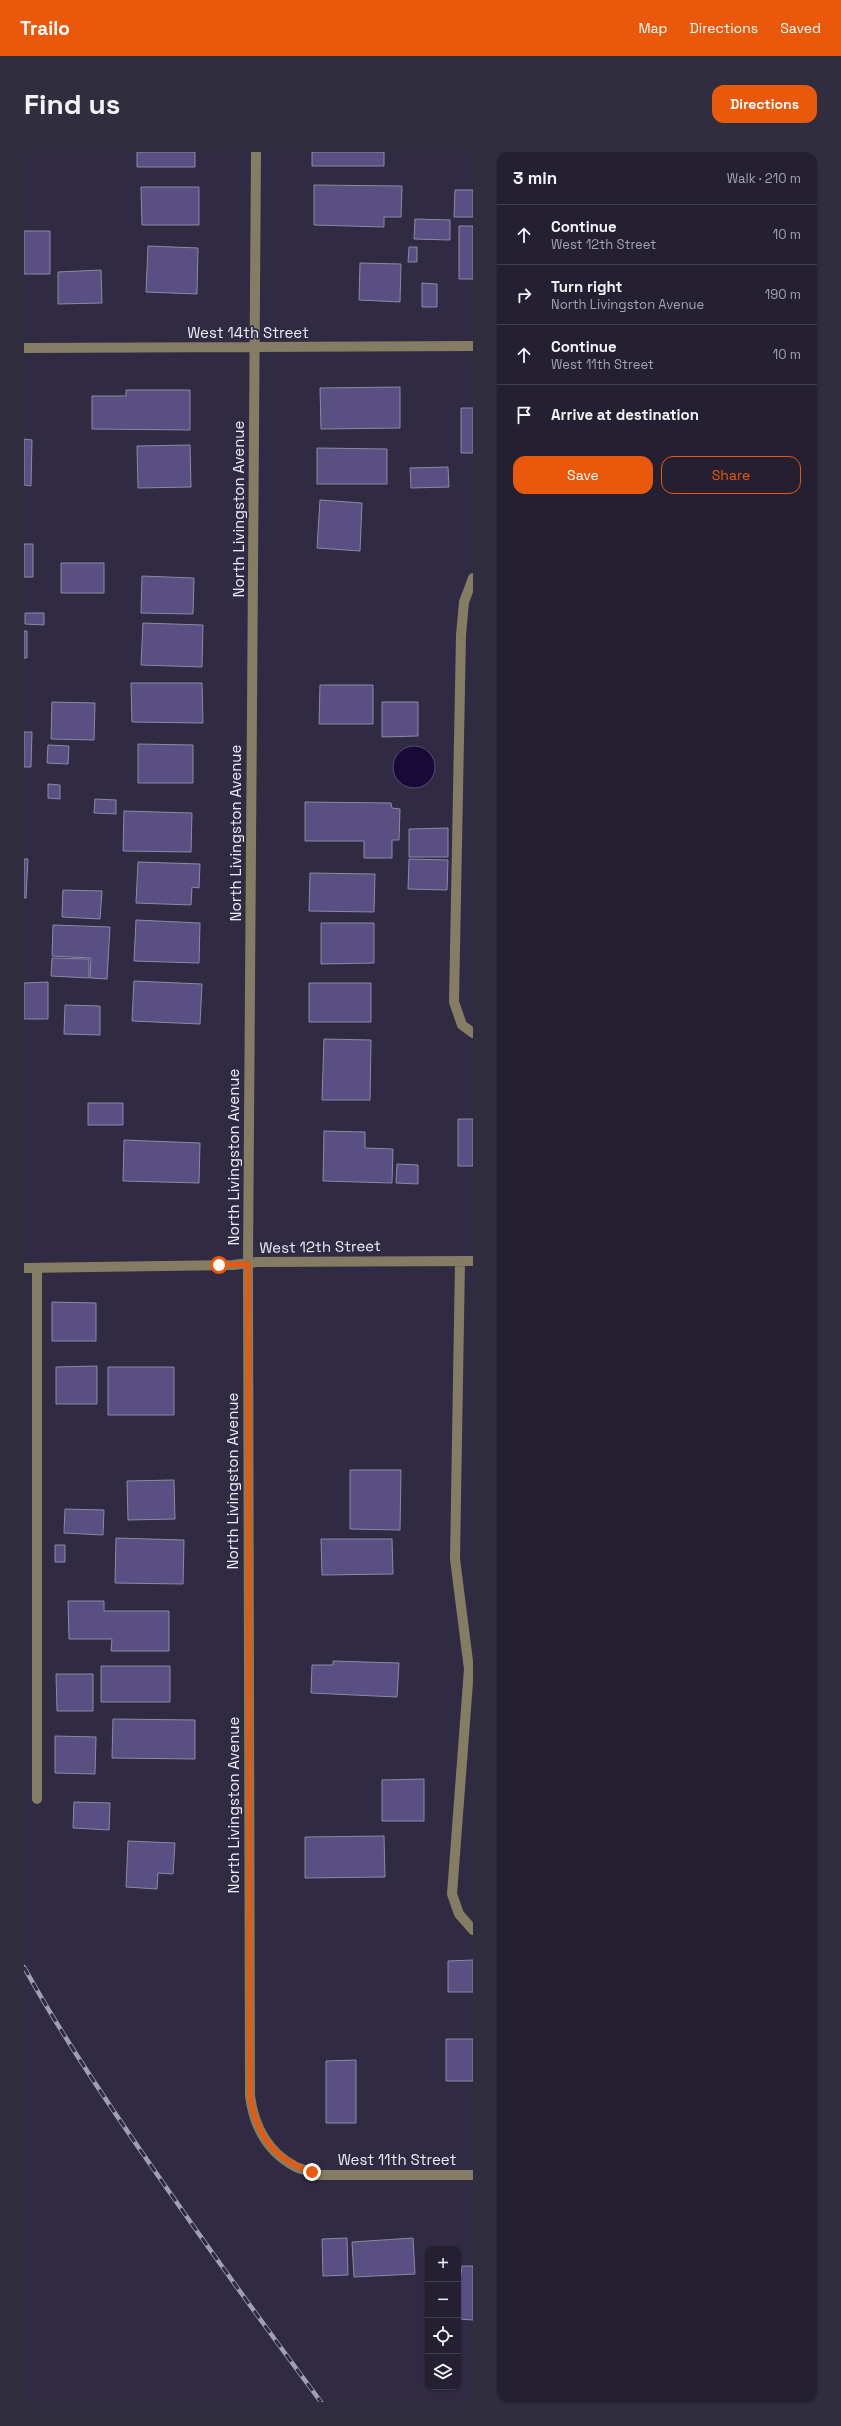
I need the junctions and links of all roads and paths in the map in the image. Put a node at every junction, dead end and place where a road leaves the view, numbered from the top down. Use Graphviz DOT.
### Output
graph roads {
  1 [pos="256,152"];
  2 [pos="473,346"];
  3 [pos="24,348"];
  4 [pos="255,348"];
  5 [pos="473,578"];
  6 [pos="473,1033"];
  7 [pos="460,1261"];
  8 [pos="473,1261"];
  9 [pos="248,1264"];
  10 [pos="24,1268"];
  11 [pos="37,1268"];
  12 [pos="36,1799"];
  13 [pos="473,1930"];
  14 [pos="278,2155"];
  15 [pos="473,2175"];
  1 -- 4 [label="street, North Livingston Avenue"];
  2 -- 4 [label="street, West 14th Street"];
  3 -- 4 [label="street, West 14th Street"];
  4 -- 9 [label="street, North Livingston Avenue"];
  5 -- 6 [label="street"];
  7 -- 8 [label="street, West 12th Street"];
  7 -- 9 [label="street, West 12th Street"];
  7 -- 13 [label="street"];
  9 -- 11 [label="street, West 12th Street"];
  9 -- 14 [label="street, North Livingston Avenue"];
  10 -- 11 [label="street, West 12th Street"];
  11 -- 12 [label="street"];
  14 -- 15 [label="street, West 11th Street"];
}
